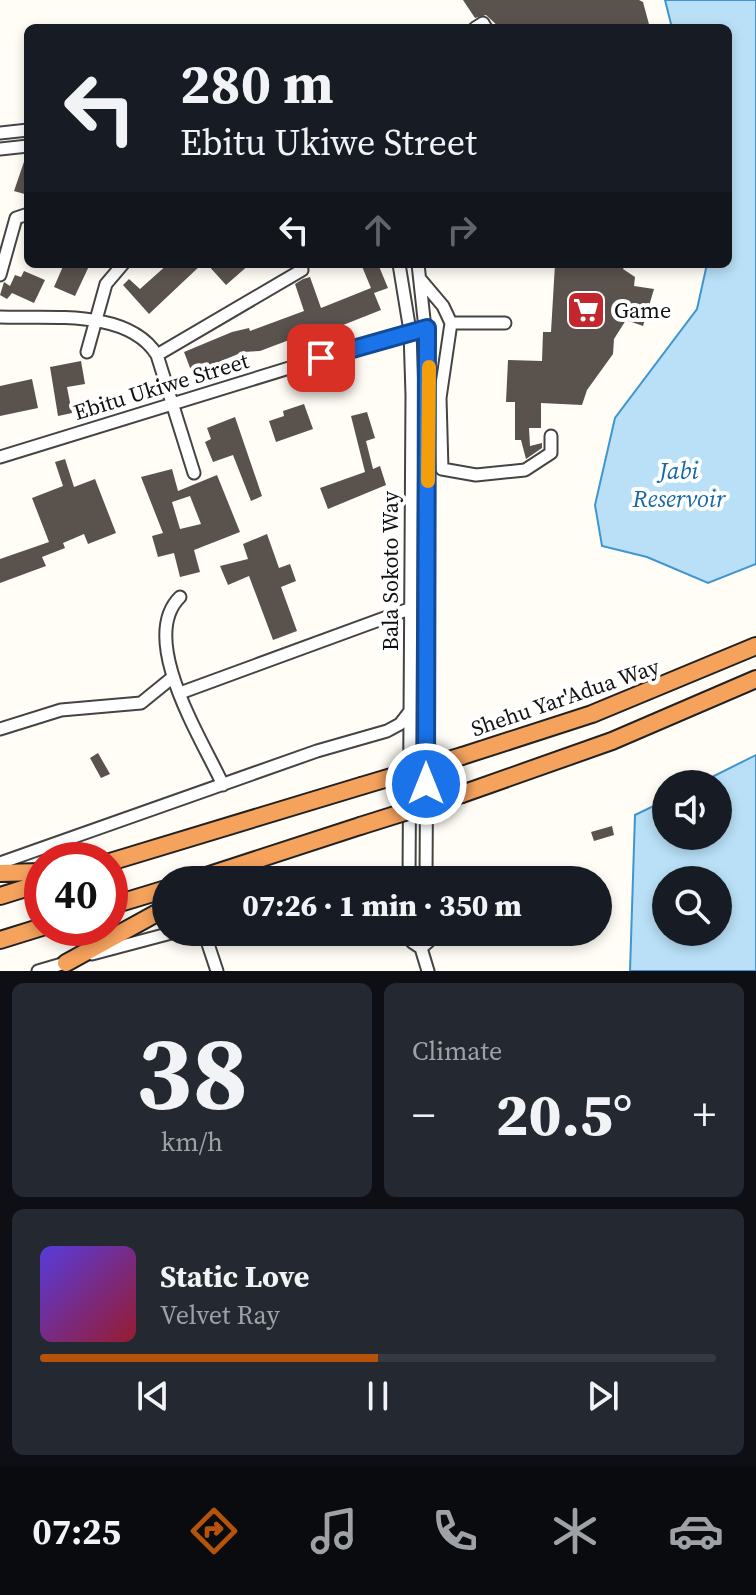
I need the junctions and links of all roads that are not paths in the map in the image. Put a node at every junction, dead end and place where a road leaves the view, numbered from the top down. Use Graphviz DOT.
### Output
graph roads {
  1 [pos="24,130"];
  2 [pos="0,133"];
  3 [pos="24,146"];
  4 [pos="0,149"];
  5 [pos="24,215"];
  6 [pos="116,268"];
  7 [pos="400,268"];
  8 [pos="419,268"];
  9 [pos="302,270"];
  10 [pos="0,275"];
  11 [pos="420,279"];
  12 [pos="0,317"];
  13 [pos="95,321"];
  14 [pos="451,323"];
  15 [pos="505,323"];
  16 [pos="427,328"];
  17 [pos="410,331"];
  18 [pos="87,352"];
  19 [pos="157,355"];
  20 [pos="173,404"];
  21 [pos="551,436"];
  22 [pos="0,457"];
  23 [pos="442,469"];
  24 [pos="428,471"];
  25 [pos="194,473"];
  26 [pos="180,597"];
  27 [pos="409,609"];
  28 [pos="756,646"];
  29 [pos="173,677"];
  30 [pos="756,679"];
  31 [pos="180,693"];
  32 [pos="410,711"];
  33 [pos="0,729"];
  34 [pos="387,731"];
  35 [pos="409,733"];
  36 [pos="426,756"];
  37 [pos="223,785"];
  38 [pos="168,845"];
  39 [pos="302,847"];
  40 [pos="128,854"];
  41 [pos="128,857"];
  42 [pos="0,863"];
  43 [pos="240,866"];
  44 [pos="254,866"];
  45 [pos="409,866"];
  46 [pos="425,866"];
  47 [pos="24,872"];
  48 [pos="0,873"];
  49 [pos="24,889"];
  50 [pos="152,893"];
  51 [pos="0,896"];
  52 [pos="128,901"];
  53 [pos="152,916"];
  54 [pos="24,933"];
  55 [pos="152,939"];
  56 [pos="0,940"];
  57 [pos="209,946"];
  58 [pos="418,946"];
  59 [pos="423,946"];
  60 [pos="421,948"];
  61 [pos="66,963"];
  62 [pos="426,968"];
  63 [pos="38,971"];
  64 [pos="217,971"];
  1 -- 2 [label="street"];
  3 -- 4 [label="street"];
  5 -- 10 [label="street"];
  6 -- 13 [label="street"];
  7 -- 17 [label="street, Bala Sokoto Way"];
  8 -- 11 [label="street, Bala Sokoto Way"];
  9 -- 19 [label="street"];
  11 -- 14 [label="street"];
  11 -- 16 [label="street, Bala Sokoto Way"];
  12 -- 13 [label="street"];
  13 -- 18 [label="street"];
  13 -- 19 [label="street"];
  14 -- 15 [label="street"];
  14 -- 23 [label="street"];
  16 -- 17 [label="street, Ebitu Ukiwe Street"];
  16 -- 24 [label="street, Bala Sokoto Way"];
  17 -- 20 [label="street, Ebitu Ukiwe Street"];
  17 -- 27 [label="street, Bala Sokoto Way"];
  19 -- 20 [label="street"];
  20 -- 22 [label="street, Ebitu Ukiwe Street"];
  20 -- 25 [label="street"];
  21 -- 23 [label="street"];
  23 -- 24 [label="street"];
  24 -- 36 [label="street, Bala Sokoto Way"];
  26 -- 29 [label="street"];
  27 -- 31 [label="street"];
  27 -- 32 [label="street, Bala Sokoto Way"];
  28 -- 38 [label="highway, Shehu Yar'Adua Way, bridge"];
  29 -- 31 [label="street"];
  29 -- 33 [label="street"];
  30 -- 39 [label="highway, bridge"];
  31 -- 37 [label="street"];
  32 -- 34 [label="street"];
  32 -- 35 [label="street, Bala Sokoto Way"];
  34 -- 35 [label="street"];
  34 -- 37 [label="street"];
  35 -- 36 [label="street"];
  35 -- 45 [label="street, Bala Sokoto Way"];
  36 -- 46 [label="street, Bala Sokoto Way"];
  37 -- 42 [label="street"];
  38 -- 40 [label="highway"];
  38 -- 41 [label="highway, Shehu Yar'Adua Way"];
  39 -- 43 [label="highway"];
  39 -- 44 [label="highway"];
  47 -- 48 [label="highway"];
  49 -- 51 [label="highway"];
  50 -- 52 [label="highway"];
  53 -- 61 [label="highway"];
  54 -- 56 [label="highway"];
  55 -- 61 [label="street"];
  57 -- 64 [label="street"];
  58 -- 60 [label="street"];
  59 -- 60 [label="street"];
  60 -- 62 [label="street"];
  61 -- 63 [label="street"];
}
